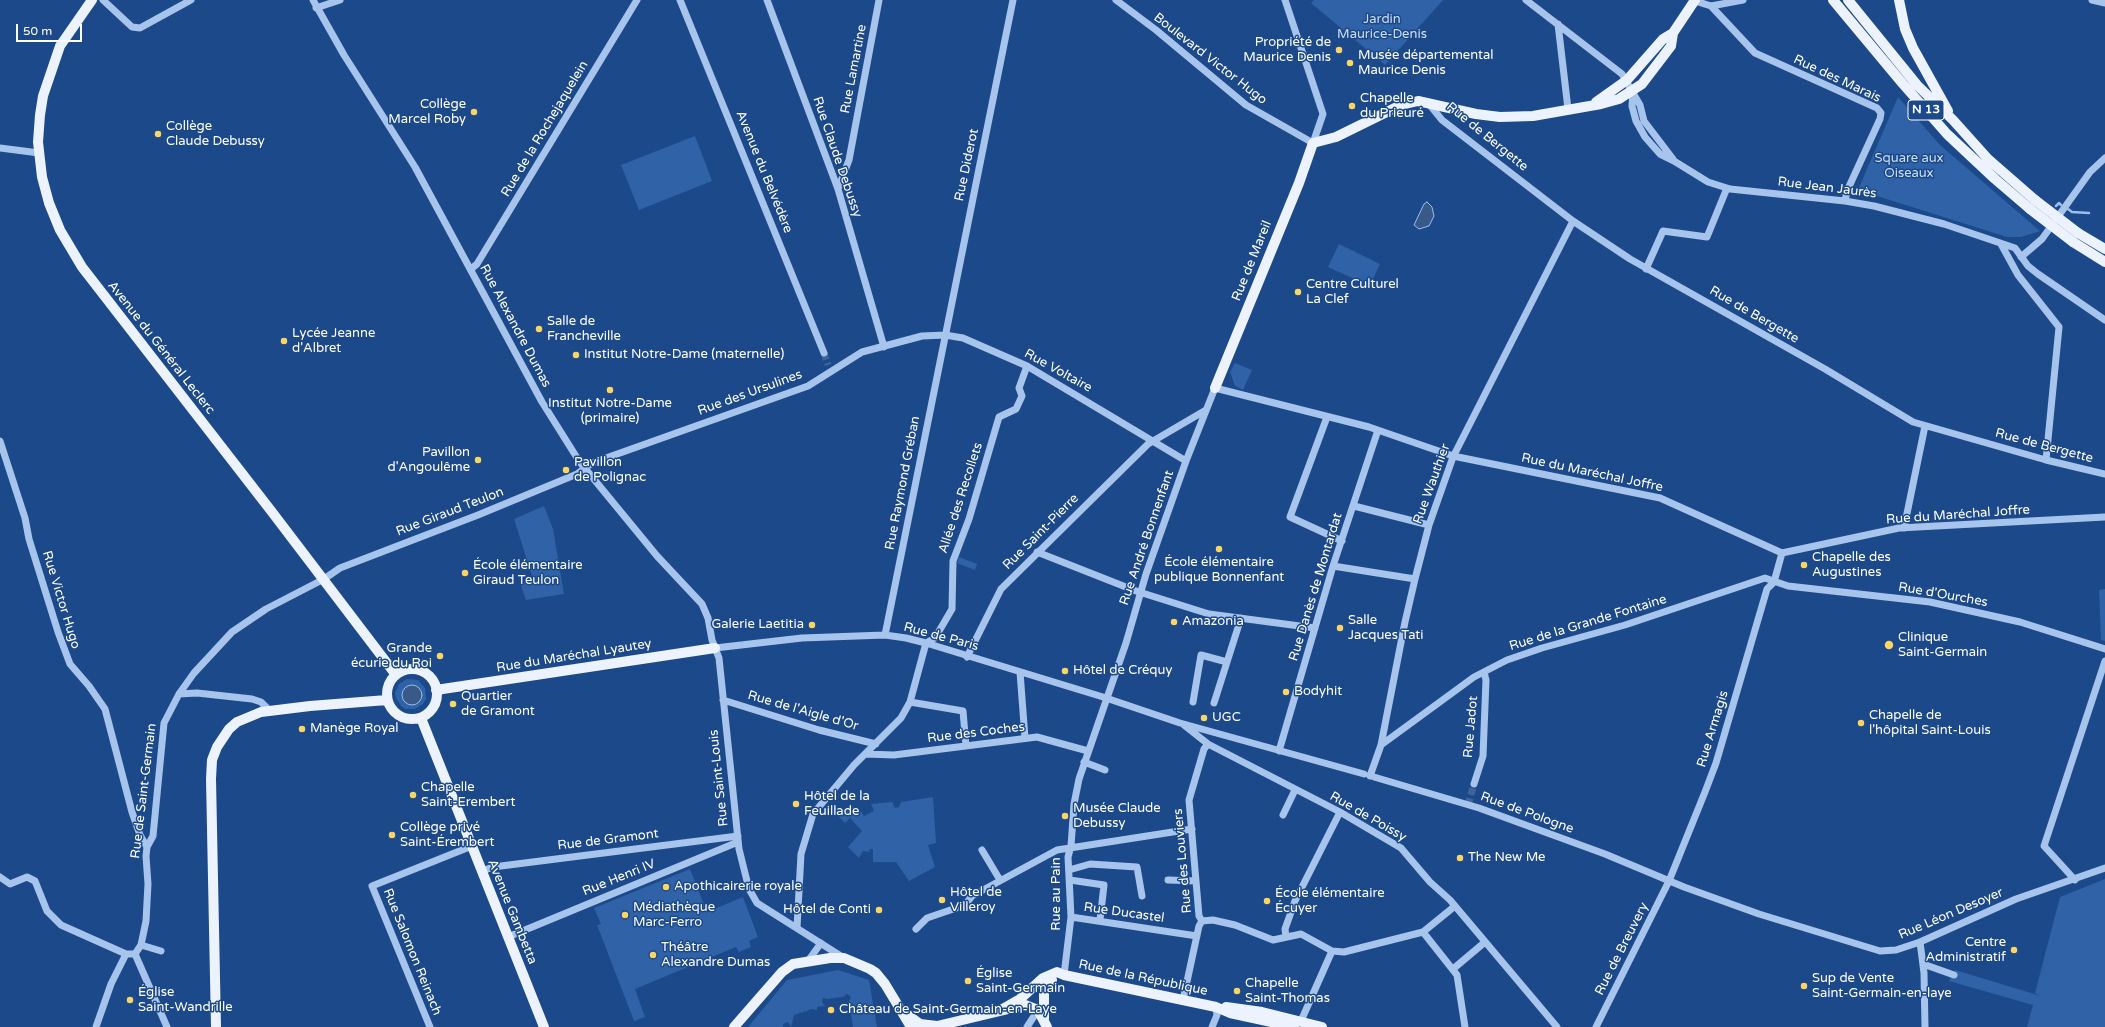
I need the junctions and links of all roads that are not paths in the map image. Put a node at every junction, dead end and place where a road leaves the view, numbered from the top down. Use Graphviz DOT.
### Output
graph roads {
  1 [pos="92,0"];
  2 [pos="103,0"];
  3 [pos="191,0"];
  4 [pos="313,0"];
  5 [pos="340,0"];
  6 [pos="637,0"];
  7 [pos="680,0"];
  8 [pos="767,0"];
  9 [pos="879,0"];
  10 [pos="1013,0"];
  11 [pos="1116,0"];
  12 [pos="1285,0"];
  13 [pos="1526,0"];
  14 [pos="1695,0"];
  15 [pos="1743,0"];
  16 [pos="1833,0"];
  17 [pos="1848,0"];
  18 [pos="1898,0"];
  19 [pos="2092,0"];
  20 [pos="2105,4"];
  21 [pos="1711,6"];
  22 [pos="316,8"];
  23 [pos="1558,24"];
  24 [pos="1673,33"];
  25 [pos="1627,80"];
  26 [pos="1633,91"];
  27 [pos="1429,103"];
  28 [pos="1590,106"];
  29 [pos="1568,109"];
  30 [pos="1953,120"];
  31 [pos="1313,143"];
  32 [pos="0,148"];
  33 [pos="40,152"];
  34 [pos="2105,158"];
  35 [pos="1727,188"];
  36 [pos="838,189"];
  37 [pos="1845,200"];
  38 [pos="2032,204"];
  39 [pos="1573,221"];
  40 [pos="2001,244"];
  41 [pos="2105,249"];
  42 [pos="2021,257"];
  43 [pos="2105,262"];
  44 [pos="471,269"];
  45 [pos="1646,269"];
  46 [pos="2105,320"];
  47 [pos="945,335"];
  48 [pos="884,347"];
  49 [pos="824,353"];
  50 [pos="1027,366"];
  51 [pos="1215,388"];
  52 [pos="1206,410"];
  53 [pos="1326,417"];
  54 [pos="1926,426"];
  55 [pos="1378,430"];
  56 [pos="0,441"];
  57 [pos="1154,441"];
  58 [pos="1453,456"];
  59 [pos="2046,460"];
  60 [pos="1186,461"];
  61 [pos="585,468"];
  62 [pos="2105,474"];
  63 [pos="1354,506"];
  64 [pos="2105,517"];
  65 [pos="1429,525"];
  66 [pos="1904,528"];
  67 [pos="1342,541"];
  68 [pos="1037,552"];
  69 [pos="1782,552"];
  70 [pos="1333,566"];
  71 [pos="324,579"];
  72 [pos="1415,579"];
  73 [pos="1774,582"];
  74 [pos="1140,591"];
  75 [pos="1241,618"];
  76 [pos="1315,628"];
  77 [pos="885,635"];
  78 [pos="926,643"];
  79 [pos="220,645"];
  80 [pos="715,648"];
  81 [pos="2105,649"];
  82 [pos="967,657"];
  83 [pos="2105,660"];
  84 [pos="1228,662"];
  85 [pos="1020,672"];
  86 [pos="1484,672"];
  87 [pos="396,675"];
  88 [pos="436,690"];
  89 [pos="179,694"];
  90 [pos="1107,698"];
  91 [pos="387,700"];
  92 [pos="723,700"];
  93 [pos="910,702"];
  94 [pos="1193,702"];
  95 [pos="1214,704"];
  96 [pos="339,705"];
  97 [pos="270,711"];
  98 [pos="421,718"];
  99 [pos="1180,723"];
  100 [pos="1025,738"];
  101 [pos="876,744"];
  102 [pos="1208,744"];
  103 [pos="1381,744"];
  104 [pos="966,746"];
  105 [pos="1088,751"];
  106 [pos="1279,751"];
  107 [pos="866,754"];
  108 [pos="1084,762"];
  109 [pos="1105,770"];
  110 [pos="1369,776"];
  111 [pos="1474,784"];
  112 [pos="1295,790"];
  113 [pos="1340,812"];
  114 [pos="1283,815"];
  115 [pos="1192,829"];
  116 [pos="738,839"];
  117 [pos="147,846"];
  118 [pos="472,846"];
  119 [pos="1070,846"];
  120 [pos="982,850"];
  121 [pos="2105,868"];
  122 [pos="1069,870"];
  123 [pos="482,871"];
  124 [pos="0,877"];
  125 [pos="1000,880"];
  126 [pos="1070,880"];
  127 [pos="1168,880"];
  128 [pos="2075,880"];
  129 [pos="1196,881"];
  130 [pos="1669,881"];
  131 [pos="1142,896"];
  132 [pos="1455,906"];
  133 [pos="1071,917"];
  134 [pos="1100,920"];
  135 [pos="1202,921"];
  136 [pos="796,928"];
  137 [pos="916,929"];
  138 [pos="1423,932"];
  139 [pos="1198,936"];
  140 [pos="508,937"];
  141 [pos="1286,937"];
  142 [pos="1485,942"];
  143 [pos="1920,942"];
  144 [pos="821,944"];
  145 [pos="141,945"];
  146 [pos="161,951"];
  147 [pos="1332,951"];
  148 [pos="126,954"];
  149 [pos="135,954"];
  150 [pos="844,958"];
  151 [pos="808,961"];
  152 [pos="1923,964"];
  153 [pos="1453,969"];
  154 [pos="1064,975"];
  155 [pos="1954,975"];
  156 [pos="1183,1000"];
  157 [pos="1216,1007"];
  158 [pos="1005,1008"];
  159 [pos="902,1011"];
  160 [pos="1043,1018"];
  161 [pos="952,1025"];
  162 [pos="1295,1025"];
  163 [pos="96,1027"];
  164 [pos="167,1027"];
  165 [pos="216,1027"];
  166 [pos="221,1027"];
  167 [pos="430,1027"];
  168 [pos="544,1027"];
  169 [pos="734,1027"];
  170 [pos="911,1027"];
  171 [pos="936,1027"];
  172 [pos="1027,1027"];
  173 [pos="1212,1027"];
  174 [pos="1322,1027"];
  175 [pos="1465,1027"];
  176 [pos="1558,1027"];
  177 [pos="1596,1027"];
  178 [pos="1924,1027"];
  1 -- 33 [label="main road, Avenue du Général Leclerc"];
  2 -- 3 [label="street"];
  4 -- 22 [label="street, Rue Alexandre Dumas"];
  5 -- 22 [label="street"];
  6 -- 44 [label="street, Rue de la Rochejaquelein"];
  7 -- 49 [label="street, Avenue du Belvédère"];
  8 -- 36 [label="street, Rue Claude Debussy"];
  9 -- 36 [label="street, Rue Lamartine"];
  10 -- 47 [label="street, Rue Diderot"];
  11 -- 31 [label="street, Boulevard Victor Hugo"];
  12 -- 31 [label="street"];
  13 -- 23 [label="street, Rue Jean Jaurès"];
  14 -- 21 [label="street"];
  14 -- 24 [label="main road"];
  15 -- 21 [label="street"];
  16 -- 38 [label="main road, N 13"];
  17 -- 30 [label="main road, N 13"];
  18 -- 30 [label="main road"];
  19 -- 20 [label="street"];
  21 -- 37 [label="street, Rue des Marais"];
  22 -- 44 [label="street, Rue Alexandre Dumas"];
  23 -- 25 [label="street, Rue Jean Jaurès"];
  23 -- 29 [label="street"];
  24 -- 25 [label="main road"];
  24 -- 26 [label="main road"];
  25 -- 26 [label="street, Rue Jean Jaurès"];
  25 -- 28 [label="main road"];
  26 -- 28 [label="main road"];
  26 -- 35 [label="street, Rue Jean Jaurès"];
  27 -- 29 [label="main road"];
  27 -- 31 [label="main road"];
  27 -- 39 [label="street, Rue de Bergette"];
  28 -- 29 [label="main road"];
  30 -- 38 [label="main road, N 13"];
  31 -- 51 [label="main road, Rue de Mareil"];
  32 -- 33 [label="street"];
  33 -- 71 [label="main road, Avenue du Général Leclerc"];
  34 -- 42 [label="street"];
  35 -- 37 [label="street, Rue Jean Jaurès"];
  35 -- 45 [label="street"];
  36 -- 48 [label="street, Rue Claude Debussy"];
  37 -- 40 [label="street, Rue Jean Jaurès"];
  38 -- 41 [label="main road, N 13, bridge"];
  38 -- 43 [label="main road, N 13, bridge"];
  39 -- 45 [label="street, Rue de Bergette"];
  39 -- 58 [label="street, Rue Wauthier"];
  40 -- 42 [label="street, Rue Jean Jaurès"];
  40 -- 59 [label="street"];
  42 -- 46 [label="street, Rue Jean Jaurès"];
  44 -- 61 [label="street, Rue Alexandre Dumas"];
  45 -- 54 [label="street, Rue de Bergette"];
  47 -- 48 [label="street, Rue des Ursulines"];
  47 -- 50 [label="street, Rue Voltaire"];
  47 -- 77 [label="street, Rue Raymond Gréban"];
  48 -- 61 [label="street, Rue des Ursulines"];
  50 -- 57 [label="street, Rue Voltaire"];
  50 -- 78 [label="street, Allée des Recollets"];
  51 -- 52 [label="street, Rue André Bonnenfant"];
  51 -- 53 [label="street, Rue du Maréchal Joffre"];
  52 -- 57 [label="street, Rue Saint-Pierre"];
  52 -- 60 [label="street, Rue André Bonnenfant"];
  53 -- 55 [label="street, Rue du Maréchal Joffre"];
  53 -- 67 [label="street"];
  54 -- 59 [label="street, Rue de Bergette"];
  54 -- 66 [label="street"];
  55 -- 58 [label="street, Rue du Maréchal Joffre"];
  55 -- 63 [label="street, Rue Danès de Montardat"];
  56 -- 117 [label="street, Rue Victor Hugo"];
  57 -- 60 [label="street, Rue Voltaire"];
  57 -- 68 [label="street, Rue Saint-Pierre"];
  58 -- 65 [label="street, Rue Wauthier"];
  58 -- 69 [label="street, Rue du Maréchal Joffre"];
  59 -- 62 [label="street, Rue de Bergette"];
  60 -- 74 [label="street, Rue André Bonnenfant"];
  61 -- 71 [label="street, Rue Giraud Teulon"];
  61 -- 80 [label="street, Rue Alexandre Dumas"];
  63 -- 65 [label="street"];
  63 -- 67 [label="street, Rue Danès de Montardat"];
  64 -- 66 [label="street, Rue du Maréchal Joffre"];
  65 -- 72 [label="street, Rue Wauthier"];
  66 -- 69 [label="street, Rue du Maréchal Joffre"];
  67 -- 70 [label="street, Rue Danès de Montardat"];
  68 -- 74 [label="street"];
  68 -- 82 [label="street, Rue Saint-Pierre"];
  69 -- 73 [label="street, Rue Armagis"];
  70 -- 72 [label="street"];
  70 -- 76 [label="street, Rue Danès de Montardat"];
  71 -- 79 [label="street, Rue Giraud Teulon"];
  71 -- 87 [label="main road, Avenue du Général Leclerc"];
  72 -- 103 [label="street, Rue Wauthier"];
  73 -- 81 [label="street, Rue d'Ourches"];
  73 -- 86 [label="street, Rue de la Grande Fontaine"];
  73 -- 130 [label="street, Rue Armagis"];
  74 -- 75 [label="street"];
  74 -- 90 [label="street, Rue André Bonnenfant"];
  75 -- 76 [label="street"];
  75 -- 84 [label="street"];
  76 -- 106 [label="street, Rue Danès de Montardat"];
  77 -- 78 [label="street, Rue de Paris"];
  77 -- 80 [label="street, Rue de Paris"];
  78 -- 82 [label="street, Rue de Paris"];
  78 -- 93 [label="street"];
  79 -- 89 [label="street, Rue de Saint-Germain"];
  80 -- 88 [label="main road, Rue du Maréchal Lyautey"];
  80 -- 92 [label="street, Rue Saint-Louis"];
  82 -- 85 [label="street, Rue de Paris"];
  83 -- 128 [label="street"];
  84 -- 94 [label="street"];
  84 -- 95 [label="street"];
  85 -- 90 [label="street, Rue de Paris"];
  85 -- 100 [label="street"];
  86 -- 103 [label="street, Rue de la Grande Fontaine"];
  86 -- 111 [label="street, Rue Jadot"];
  87 -- 88 [label="main road"];
  87 -- 91 [label="main road"];
  88 -- 98 [label="main road"];
  89 -- 97 [label="street"];
  89 -- 117 [label="street, Rue de Saint-Germain"];
  90 -- 99 [label="street, Rue de Paris"];
  90 -- 105 [label="street, Rue au Pain"];
  91 -- 96 [label="main road"];
  91 -- 98 [label="main road"];
  92 -- 101 [label="street, Rue de l'Aigle d'Or"];
  92 -- 116 [label="street, Rue Saint-Louis"];
  93 -- 101 [label="street"];
  93 -- 104 [label="street"];
  96 -- 97 [label="main road"];
  96 -- 166 [label="main road"];
  97 -- 165 [label="main road"];
  98 -- 118 [label="main road, Avenue Gambetta"];
  99 -- 102 [label="street, Rue de Poissy"];
  99 -- 106 [label="street, Rue de Pologne"];
  100 -- 104 [label="street, Rue des Coches"];
  100 -- 105 [label="street, Rue des Coches"];
  101 -- 107 [label="street"];
  102 -- 112 [label="street, Rue de Poissy"];
  102 -- 115 [label="street, Rue des Louviers"];
  103 -- 110 [label="street, Rue Wauthier"];
  104 -- 107 [label="street, Rue des Coches"];
  105 -- 108 [label="street, Rue au Pain"];
  106 -- 110 [label="street, Rue de Pologne"];
  107 -- 136 [label="street"];
  108 -- 109 [label="street"];
  108 -- 119 [label="street, Rue au Pain"];
  110 -- 130 [label="street, Rue de Pologne"];
  112 -- 113 [label="street, Rue de Poissy"];
  112 -- 114 [label="street"];
  113 -- 132 [label="street, Rue de Poissy"];
  113 -- 141 [label="street"];
  115 -- 119 [label="street"];
  115 -- 129 [label="street, Rue des Louviers"];
  116 -- 123 [label="street, Rue de Gramont"];
  116 -- 136 [label="street, Rue Saint-Louis"];
  116 -- 140 [label="street, Rue Henri IV"];
  117 -- 145 [label="street, Rue de Saint-Germain"];
  118 -- 123 [label="main road, Avenue Gambetta"];
  118 -- 167 [label="street, Rue Salomon Reinach"];
  119 -- 122 [label="street, Rue au Pain"];
  119 -- 125 [label="street"];
  120 -- 125 [label="street"];
  121 -- 128 [label="street, Rue Léon Desoyer"];
  122 -- 126 [label="street, Rue au Pain"];
  122 -- 131 [label="street"];
  123 -- 140 [label="main road, Avenue Gambetta"];
  124 -- 148 [label="street"];
  125 -- 137 [label="street"];
  126 -- 133 [label="street, Rue au Pain"];
  126 -- 134 [label="street"];
  127 -- 129 [label="street"];
  128 -- 143 [label="street, Rue Léon Desoyer"];
  129 -- 135 [label="street, Rue des Louviers"];
  130 -- 143 [label="street, Rue Léon Desoyer"];
  130 -- 177 [label="street, Rue de Breuvery"];
  132 -- 138 [label="street"];
  132 -- 142 [label="street, Rue de Poissy"];
  133 -- 134 [label="street, Rue Ducastel"];
  133 -- 154 [label="street, Rue au Pain"];
  134 -- 139 [label="street, Rue Ducastel"];
  135 -- 139 [label="street, Rue des Louviers"];
  135 -- 141 [label="street"];
  136 -- 144 [label="street"];
  138 -- 147 [label="street"];
  138 -- 153 [label="street"];
  139 -- 156 [label="street, Rue des Louviers"];
  140 -- 168 [label="main road, Avenue Gambetta"];
  141 -- 147 [label="street"];
  142 -- 153 [label="street"];
  142 -- 176 [label="street, Rue de Poissy"];
  143 -- 152 [label="street"];
  144 -- 150 [label="street"];
  144 -- 151 [label="street"];
  145 -- 146 [label="street"];
  145 -- 149 [label="street, Rue de Saint-Germain"];
  147 -- 162 [label="street"];
  148 -- 149 [label="street"];
  148 -- 163 [label="street"];
  149 -- 164 [label="street"];
  150 -- 151 [label="main road"];
  150 -- 159 [label="main road"];
  151 -- 169 [label="main road"];
  152 -- 155 [label="street"];
  152 -- 178 [label="street"];
  153 -- 175 [label="street"];
  154 -- 156 [label="main road, Rue de la République"];
  154 -- 158 [label="main road, Rue de la République"];
  154 -- 160 [label="main road, Rue de la République"];
  156 -- 157 [label="main road, Rue de la République"];
  157 -- 162 [label="main road, Rue de la République"];
  157 -- 173 [label="street"];
  158 -- 160 [label="main road"];
  158 -- 161 [label="main road"];
  159 -- 170 [label="main road"];
  159 -- 171 [label="main road"];
  160 -- 172 [label="street"];
  161 -- 171 [label="main road"];
  162 -- 174 [label="main road, Rue de la République"];
}
